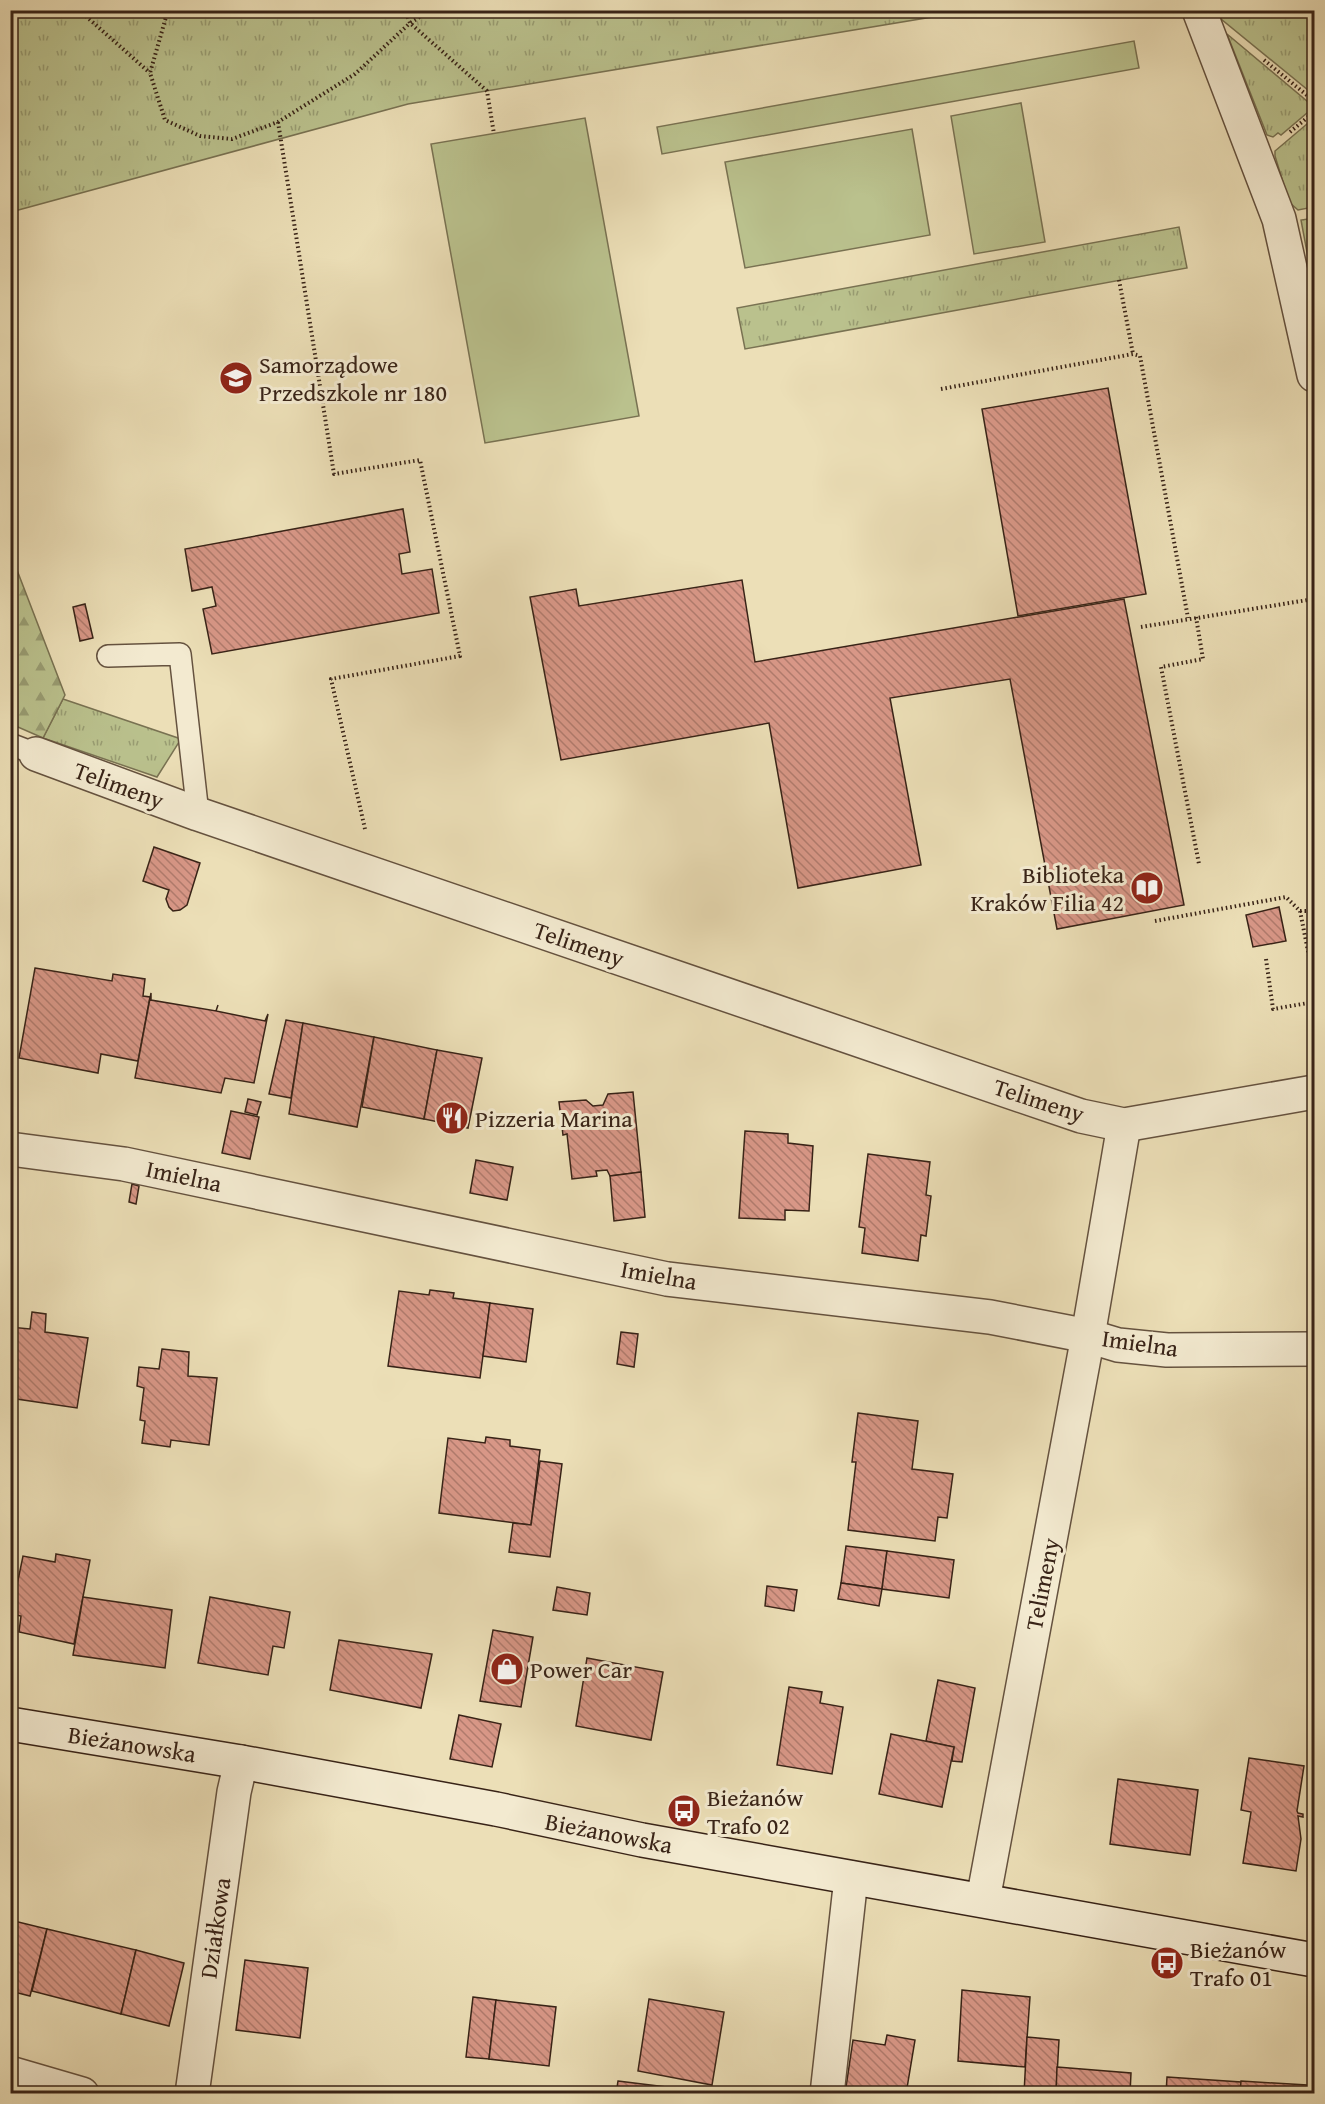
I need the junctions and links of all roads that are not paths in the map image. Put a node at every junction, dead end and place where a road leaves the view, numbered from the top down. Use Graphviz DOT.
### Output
graph roads {
  1 [pos="1198,10"];
  2 [pos="1314,375"];
  3 [pos="108,656"];
  4 [pos="23,749"];
  5 [pos="198,814"];
  6 [pos="1314,1092"];
  7 [pos="1124,1125"];
  8 [pos="10,1149"];
  9 [pos="1088,1336"];
  10 [pos="1314,1349"];
  11 [pos="10,1724"];
  12 [pos="241,1762"];
  13 [pos="851,1878"];
  14 [pos="983,1900"];
  15 [pos="1314,1960"];
  16 [pos="10,2073"];
  17 [pos="82,2094"];
  18 [pos="192,2094"];
  19 [pos="827,2094"];
  1 -- 2 [label="street"];
  3 -- 5 [label="lane"];
  4 -- 5 [label="street, Telimeny"];
  5 -- 7 [label="street, Telimeny"];
  6 -- 7 [label="street, Telimeny"];
  7 -- 9 [label="street, Telimeny"];
  8 -- 9 [label="street, Imielna"];
  9 -- 10 [label="street, Imielna"];
  9 -- 14 [label="street, Telimeny"];
  11 -- 12 [label="street, Bieżanowska"];
  12 -- 13 [label="street, Bieżanowska"];
  12 -- 18 [label="street, Działkowa"];
  13 -- 14 [label="street, Bieżanowska"];
  13 -- 19 [label="street"];
  14 -- 15 [label="street, Bieżanowska"];
  16 -- 17 [label="street"];
}
